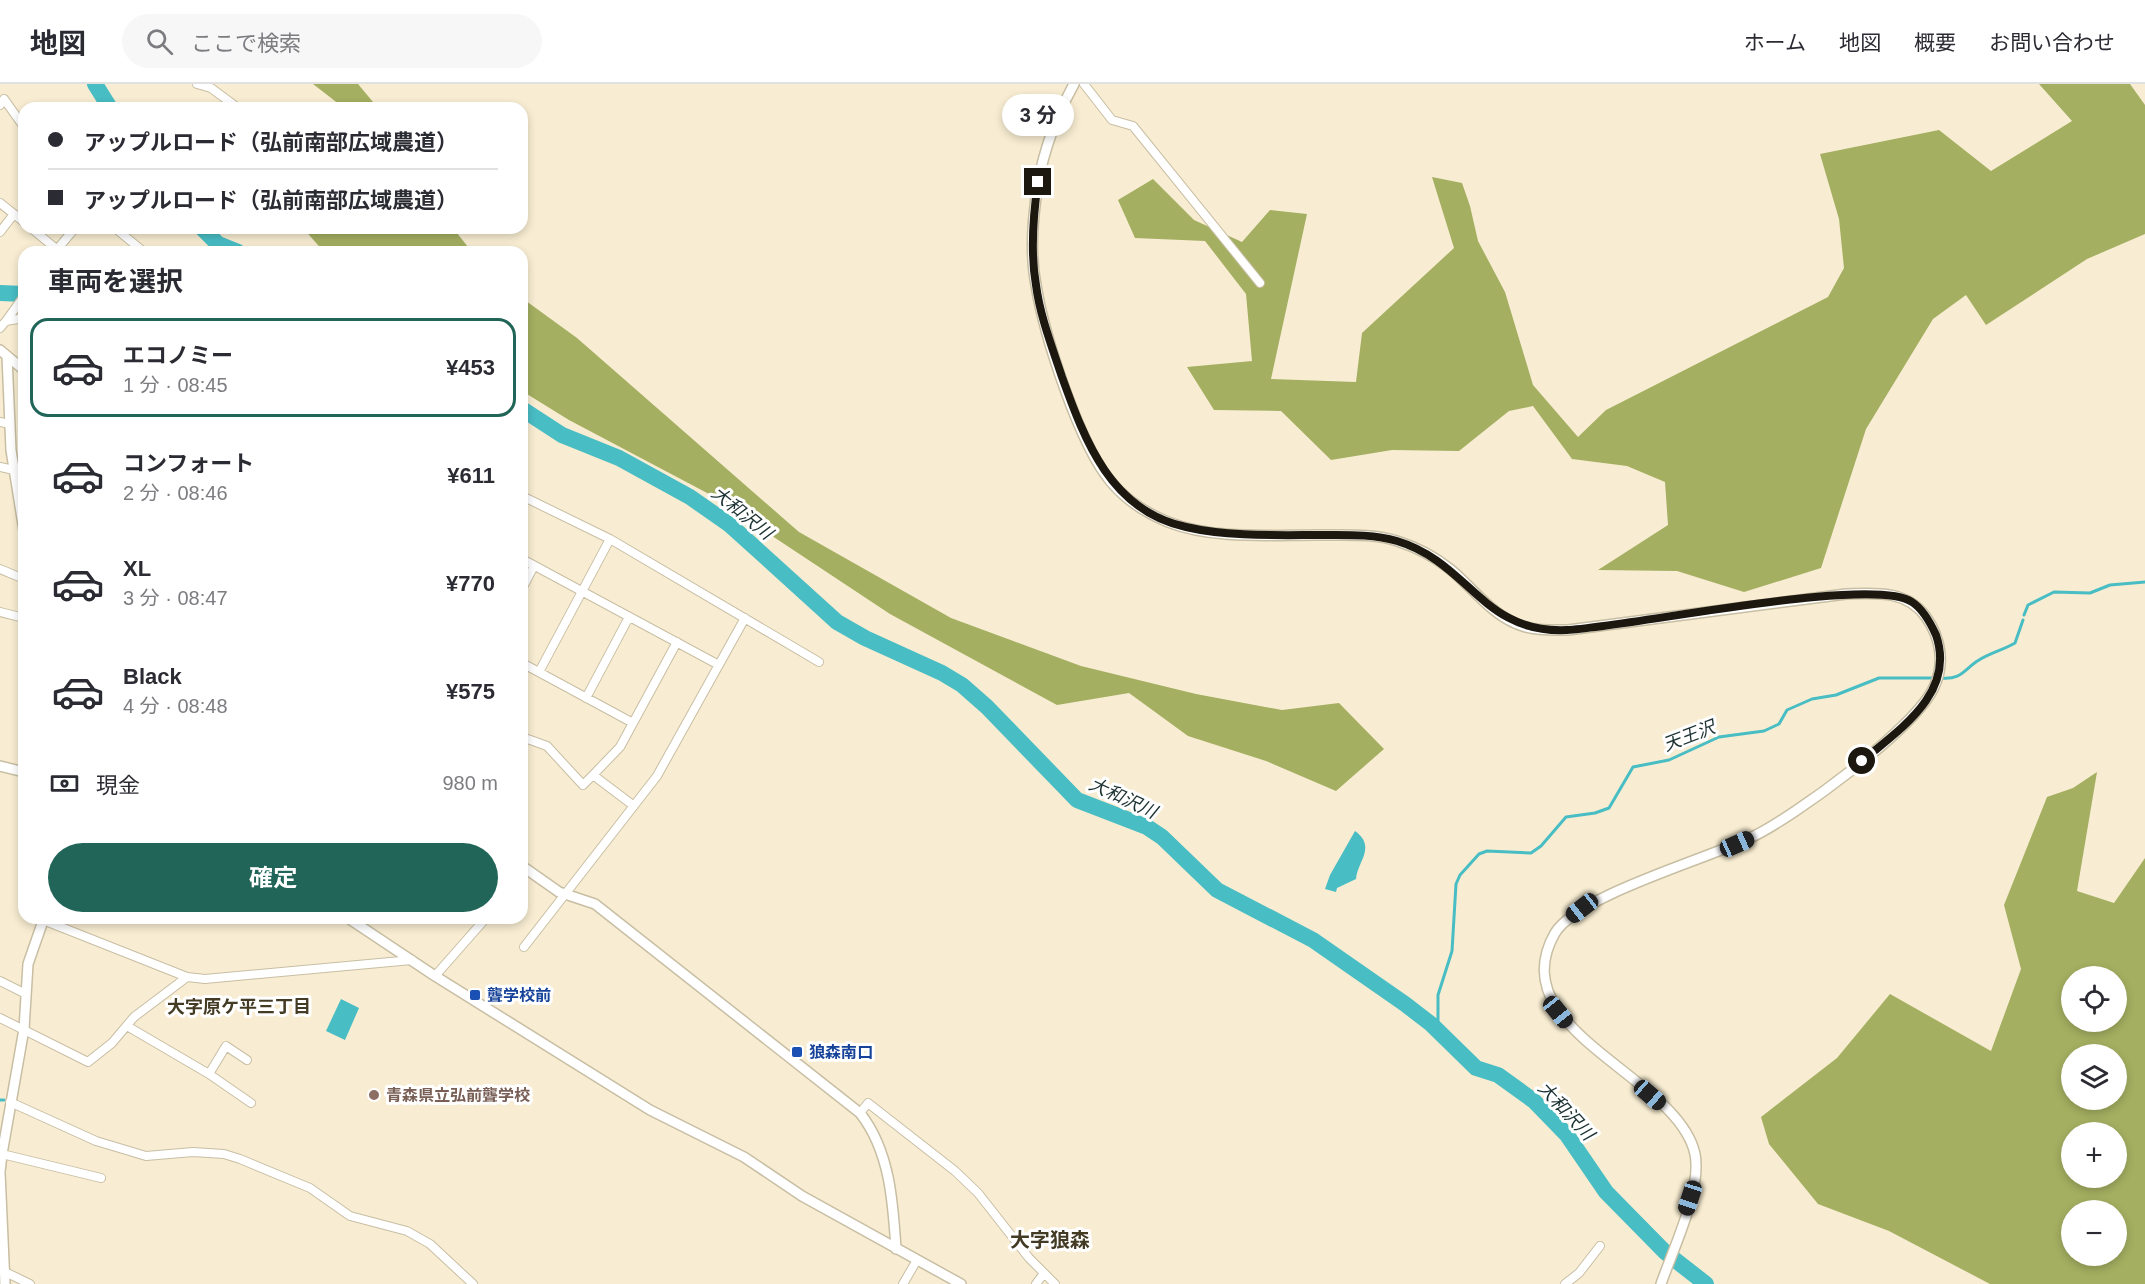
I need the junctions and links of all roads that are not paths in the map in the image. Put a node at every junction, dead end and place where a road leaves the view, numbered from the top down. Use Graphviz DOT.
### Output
graph roads {
  1 [pos="197,84"];
  2 [pos="1074,84"];
  3 [pos="1084,84"];
  4 [pos="230,102"];
  5 [pos="0,105"];
  6 [pos="18,119"];
  7 [pos="0,203"];
  8 [pos="14,214"];
  9 [pos="18,217"];
  10 [pos="0,232"];
  11 [pos="38,234"];
  12 [pos="70,234"];
  13 [pos="122,234"];
  14 [pos="51,246"];
  15 [pos="61,246"];
  16 [pos="135,246"];
  17 [pos="1260,283"];
  18 [pos="18,304"];
  19 [pos="18,320"];
  20 [pos="3,324"];
  21 [pos="3,353"];
  22 [pos="18,365"];
  23 [pos="5,423"];
  24 [pos="0,467"];
  25 [pos="14,470"];
  26 [pos="18,492"];
  27 [pos="528,499"];
  28 [pos="610,539"];
  29 [pos="528,562"];
  30 [pos="534,566"];
  31 [pos="0,569"];
  32 [pos="18,576"];
  33 [pos="528,578"];
  34 [pos="582,591"];
  35 [pos="0,612"];
  36 [pos="18,616"];
  37 [pos="629,617"];
  38 [pos="745,618"];
  39 [pos="677,642"];
  40 [pos="819,662"];
  41 [pos="717,664"];
  42 [pos="528,666"];
  43 [pos="539,672"];
  44 [pos="586,698"];
  45 [pos="633,723"];
  46 [pos="528,739"];
  47 [pos="0,766"];
  48 [pos="18,770"];
  49 [pos="593,775"];
  50 [pos="634,806"];
  51 [pos="528,874"];
  52 [pos="565,896"];
  53 [pos="42,924"];
  54 [pos="56,924"];
  55 [pos="357,924"];
  56 [pos="481,924"];
  57 [pos="524,947"];
  58 [pos="412,960"];
  59 [pos="435,976"];
  60 [pos="187,977"];
  61 [pos="0,981"];
  62 [pos="26,994"];
  63 [pos="0,1018"];
  64 [pos="127,1026"];
  65 [pos="24,1029"];
  66 [pos="247,1059"];
  67 [pos="209,1074"];
  68 [pos="10,1102"];
  69 [pos="251,1103"];
  70 [pos="860,1113"];
  71 [pos="1,1154"];
  72 [pos="101,1178"];
  73 [pos="1600,1246"];
  74 [pos="896,1249"];
  75 [pos="917,1260"];
  76 [pos="5,1272"];
  77 [pos="1044,1273"];
  78 [pos="5,1284"];
  79 [pos="30,1284"];
  80 [pos="473,1284"];
  81 [pos="903,1284"];
  82 [pos="961,1284"];
  83 [pos="1036,1284"];
  84 [pos="1055,1284"];
  85 [pos="1565,1284"];
  86 [pos="1661,1284"];
  1 -- 4 [label="street"];
  2 -- 86 [label="street"];
  3 -- 17 [label="street"];
  5 -- 6 [label="street"];
  7 -- 8 [label="street"];
  8 -- 9 [label="street"];
  8 -- 10 [label="street"];
  11 -- 14 [label="street"];
  12 -- 15 [label="street"];
  13 -- 16 [label="street"];
  18 -- 20 [label="street"];
  19 -- 20 [label="street"];
  21 -- 22 [label="street"];
  21 -- 23 [label="street"];
  23 -- 25 [label="street"];
  24 -- 25 [label="street"];
  25 -- 26 [label="street"];
  27 -- 28 [label="street"];
  28 -- 34 [label="street"];
  28 -- 38 [label="street"];
  29 -- 30 [label="street"];
  30 -- 33 [label="street"];
  30 -- 34 [label="street"];
  31 -- 32 [label="street"];
  34 -- 37 [label="street"];
  34 -- 43 [label="street"];
  35 -- 36 [label="street"];
  37 -- 39 [label="street"];
  37 -- 44 [label="street"];
  38 -- 40 [label="street"];
  38 -- 41 [label="street"];
  39 -- 41 [label="street"];
  39 -- 45 [label="street"];
  41 -- 50 [label="street"];
  42 -- 43 [label="street"];
  43 -- 44 [label="street"];
  44 -- 45 [label="street"];
  45 -- 49 [label="street"];
  46 -- 49 [label="street"];
  47 -- 48 [label="street"];
  49 -- 50 [label="street"];
  50 -- 52 [label="street"];
  51 -- 52 [label="street"];
  52 -- 57 [label="street"];
  52 -- 70 [label="street"];
  53 -- 62 [label="street"];
  54 -- 60 [label="street"];
  55 -- 58 [label="street"];
  56 -- 59 [label="street"];
  58 -- 59 [label="street"];
  58 -- 60 [label="street"];
  59 -- 74 [label="street"];
  60 -- 64 [label="street"];
  61 -- 62 [label="street"];
  62 -- 65 [label="street"];
  63 -- 65 [label="street"];
  64 -- 65 [label="street"];
  64 -- 67 [label="street"];
  65 -- 68 [label="street"];
  66 -- 67 [label="street"];
  67 -- 69 [label="street"];
  68 -- 71 [label="street"];
  68 -- 80 [label="street"];
  70 -- 74 [label="street"];
  70 -- 77 [label="street"];
  71 -- 72 [label="street"];
  71 -- 76 [label="street"];
  73 -- 85 [label="street"];
  74 -- 75 [label="street"];
  75 -- 81 [label="street"];
  75 -- 82 [label="street"];
  76 -- 78 [label="street"];
  76 -- 79 [label="street"];
  77 -- 83 [label="street"];
  77 -- 84 [label="street"];
}
